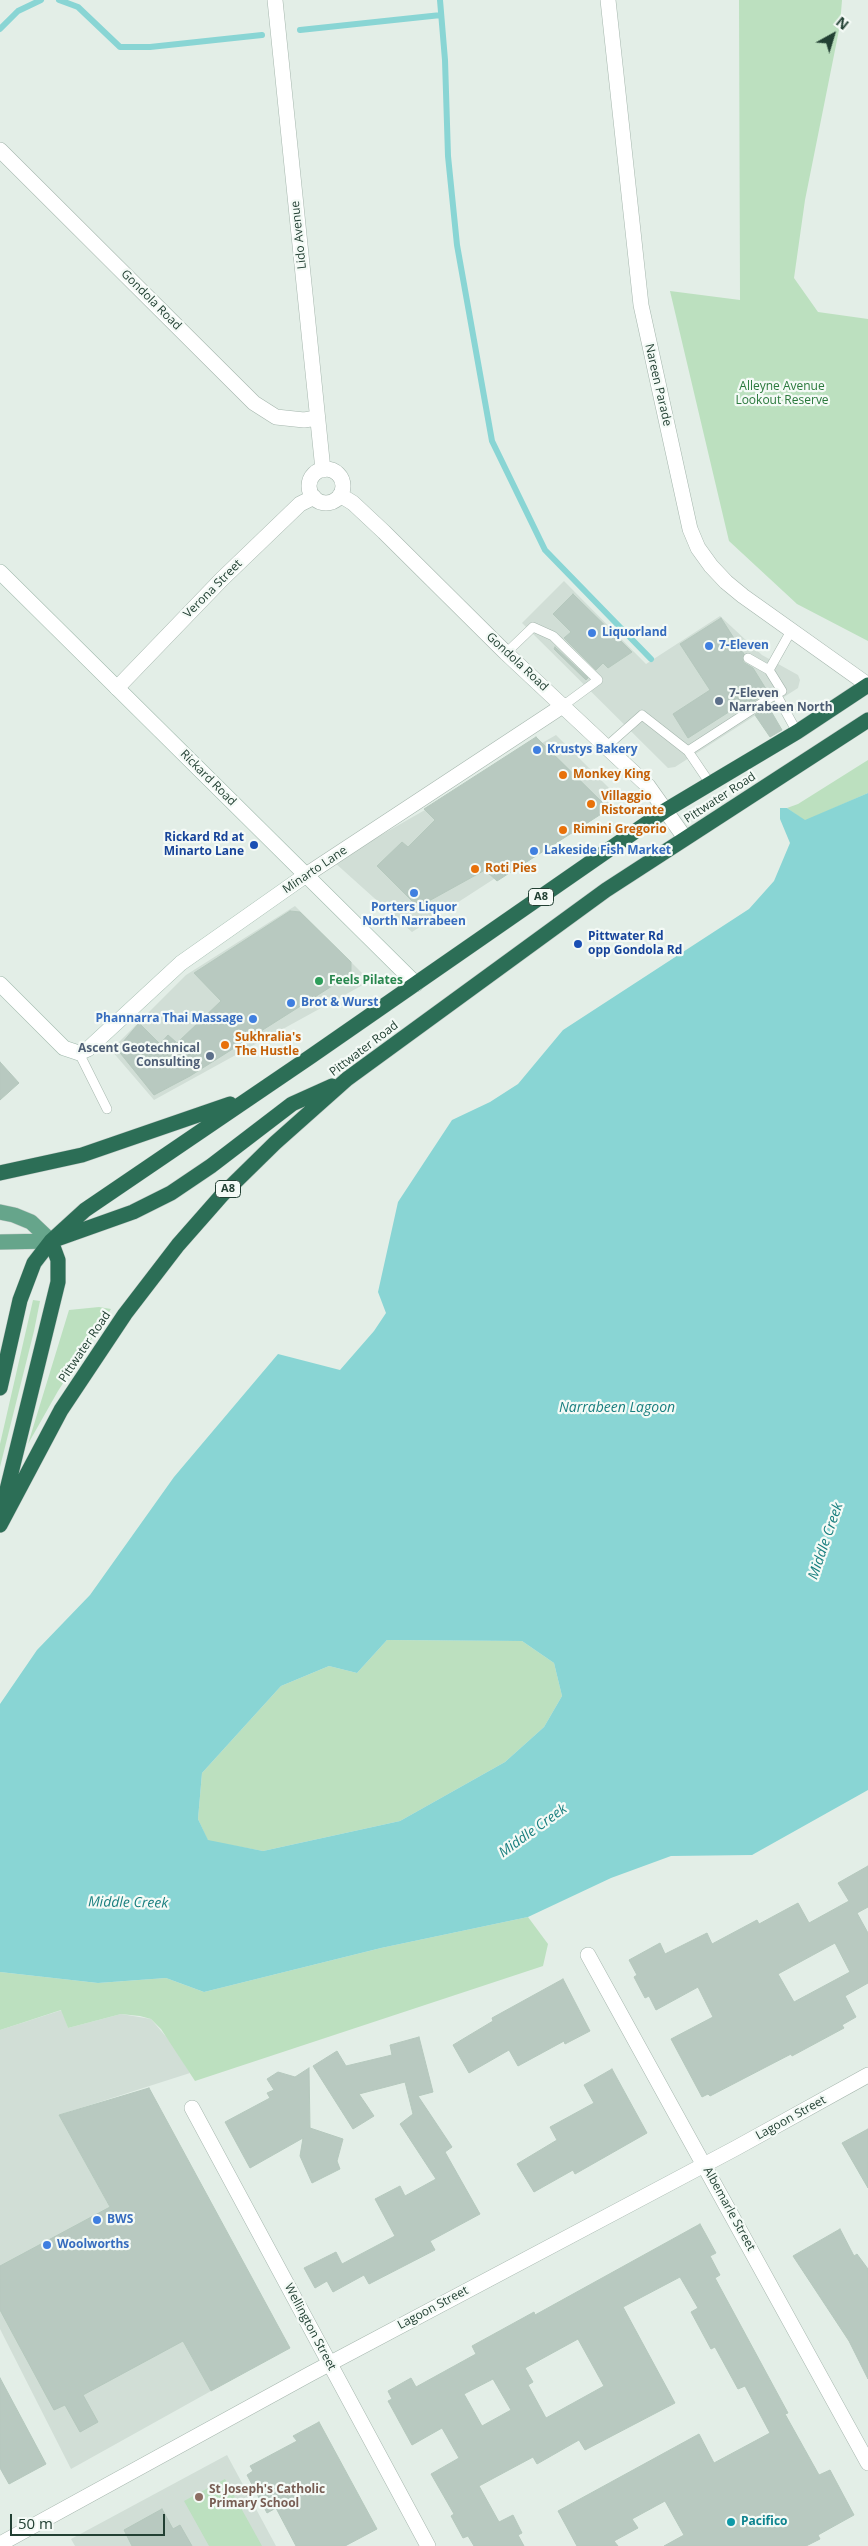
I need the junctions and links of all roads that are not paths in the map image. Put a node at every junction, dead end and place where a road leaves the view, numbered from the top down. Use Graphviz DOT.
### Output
graph roads {
  1 [pos="275,0"];
  2 [pos="608,0"];
  3 [pos="0,150"];
  4 [pos="317,418"];
  5 [pos="323,470"];
  6 [pos="340,495"];
  7 [pos="314,497"];
  8 [pos="0,572"];
  9 [pos="791,631"];
  10 [pos="506,653"];
  11 [pos="748,658"];
  12 [pos="769,670"];
  13 [pos="868,685"];
  14 [pos="117,688"];
  15 [pos="776,694"];
  16 [pos="564,705"];
  17 [pos="868,720"];
  18 [pos="796,732"];
  19 [pos="607,746"];
  20 [pos="688,751"];
  21 [pos="709,782"];
  22 [pos="666,810"];
  23 [pos="685,838"];
  24 [pos="306,875"];
  25 [pos="0,984"];
  26 [pos="416,984"];
  27 [pos="79,1053"];
  28 [pos="347,1079"];
  29 [pos="248,1098"];
  30 [pos="107,1109"];
  31 [pos="0,1173"];
  32 [pos="0,1212"];
  33 [pos="51,1241"];
  34 [pos="0,1242"];
  35 [pos="0,1388"];
  36 [pos="0,1519"];
  37 [pos="0,1525"];
  38 [pos="588,1955"];
  39 [pos="868,2075"];
  40 [pos="192,2108"];
  41 [pos="705,2164"];
  42 [pos="329,2364"];
  43 [pos="868,2463"];
  44 [pos="0,2544"];
  45 [pos="428,2546"];
  1 -- 4 [label="street, Lido Avenue"];
  2 -- 9 [label="street, Nareen Parade"];
  3 -- 4 [label="street, Gondola Road"];
  4 -- 5 [label="street, Lido Avenue"];
  5 -- 6 [label="street"];
  5 -- 7 [label="street"];
  6 -- 7 [label="street"];
  6 -- 10 [label="street, Gondola Road"];
  7 -- 14 [label="street, Verona Street"];
  8 -- 14 [label="street, Rickard Road"];
  9 -- 12 [label="lane"];
  9 -- 13 [label="street, Nareen Parade"];
  10 -- 16 [label="street, Gondola Road"];
  10 -- 16 [label="lane"];
  11 -- 12 [label="lane"];
  12 -- 15 [label="lane"];
  13 -- 18 [label="highway, Pittwater Road / A8"];
  14 -- 24 [label="street, Rickard Road"];
  15 -- 18 [label="lane"];
  15 -- 20 [label="lane"];
  16 -- 19 [label="street, Gondola Road"];
  16 -- 24 [label="street, Minarto Lane"];
  17 -- 23 [label="highway, Pittwater Road / A8"];
  18 -- 21 [label="highway, Pittwater Road / A8"];
  19 -- 20 [label="lane"];
  19 -- 22 [label="street, Gondola Road"];
  20 -- 21 [label="lane"];
  21 -- 22 [label="highway, Pittwater Road / A8"];
  22 -- 23 [label="street, Gondola Road"];
  22 -- 26 [label="highway, Pittwater Road / A8"];
  23 -- 28 [label="highway, Pittwater Road / A8"];
  24 -- 26 [label="street, Rickard Road"];
  24 -- 27 [label="street, Minarto Lane"];
  25 -- 27 [label="street"];
  26 -- 29 [label="highway, Pittwater Road / A8"];
  27 -- 30 [label="lane"];
  28 -- 33 [label="highway"];
  28 -- 37 [label="highway, Pittwater Road / A8"];
  29 -- 31 [label="highway"];
  29 -- 33 [label="highway, Pittwater Road / A8"];
  32 -- 33 [label="main road"];
  33 -- 34 [label="main road"];
  33 -- 35 [label="highway, Pittwater Road / A8"];
  33 -- 36 [label="highway"];
  38 -- 41 [label="street, Albemarle Street"];
  39 -- 41 [label="street, Lagoon Street"];
  40 -- 42 [label="street, Wellington Street"];
  41 -- 42 [label="street, Lagoon Street"];
  41 -- 43 [label="street, Albemarle Street"];
  42 -- 44 [label="street, Lagoon Street"];
  42 -- 45 [label="street, Wellington Street"];
}
